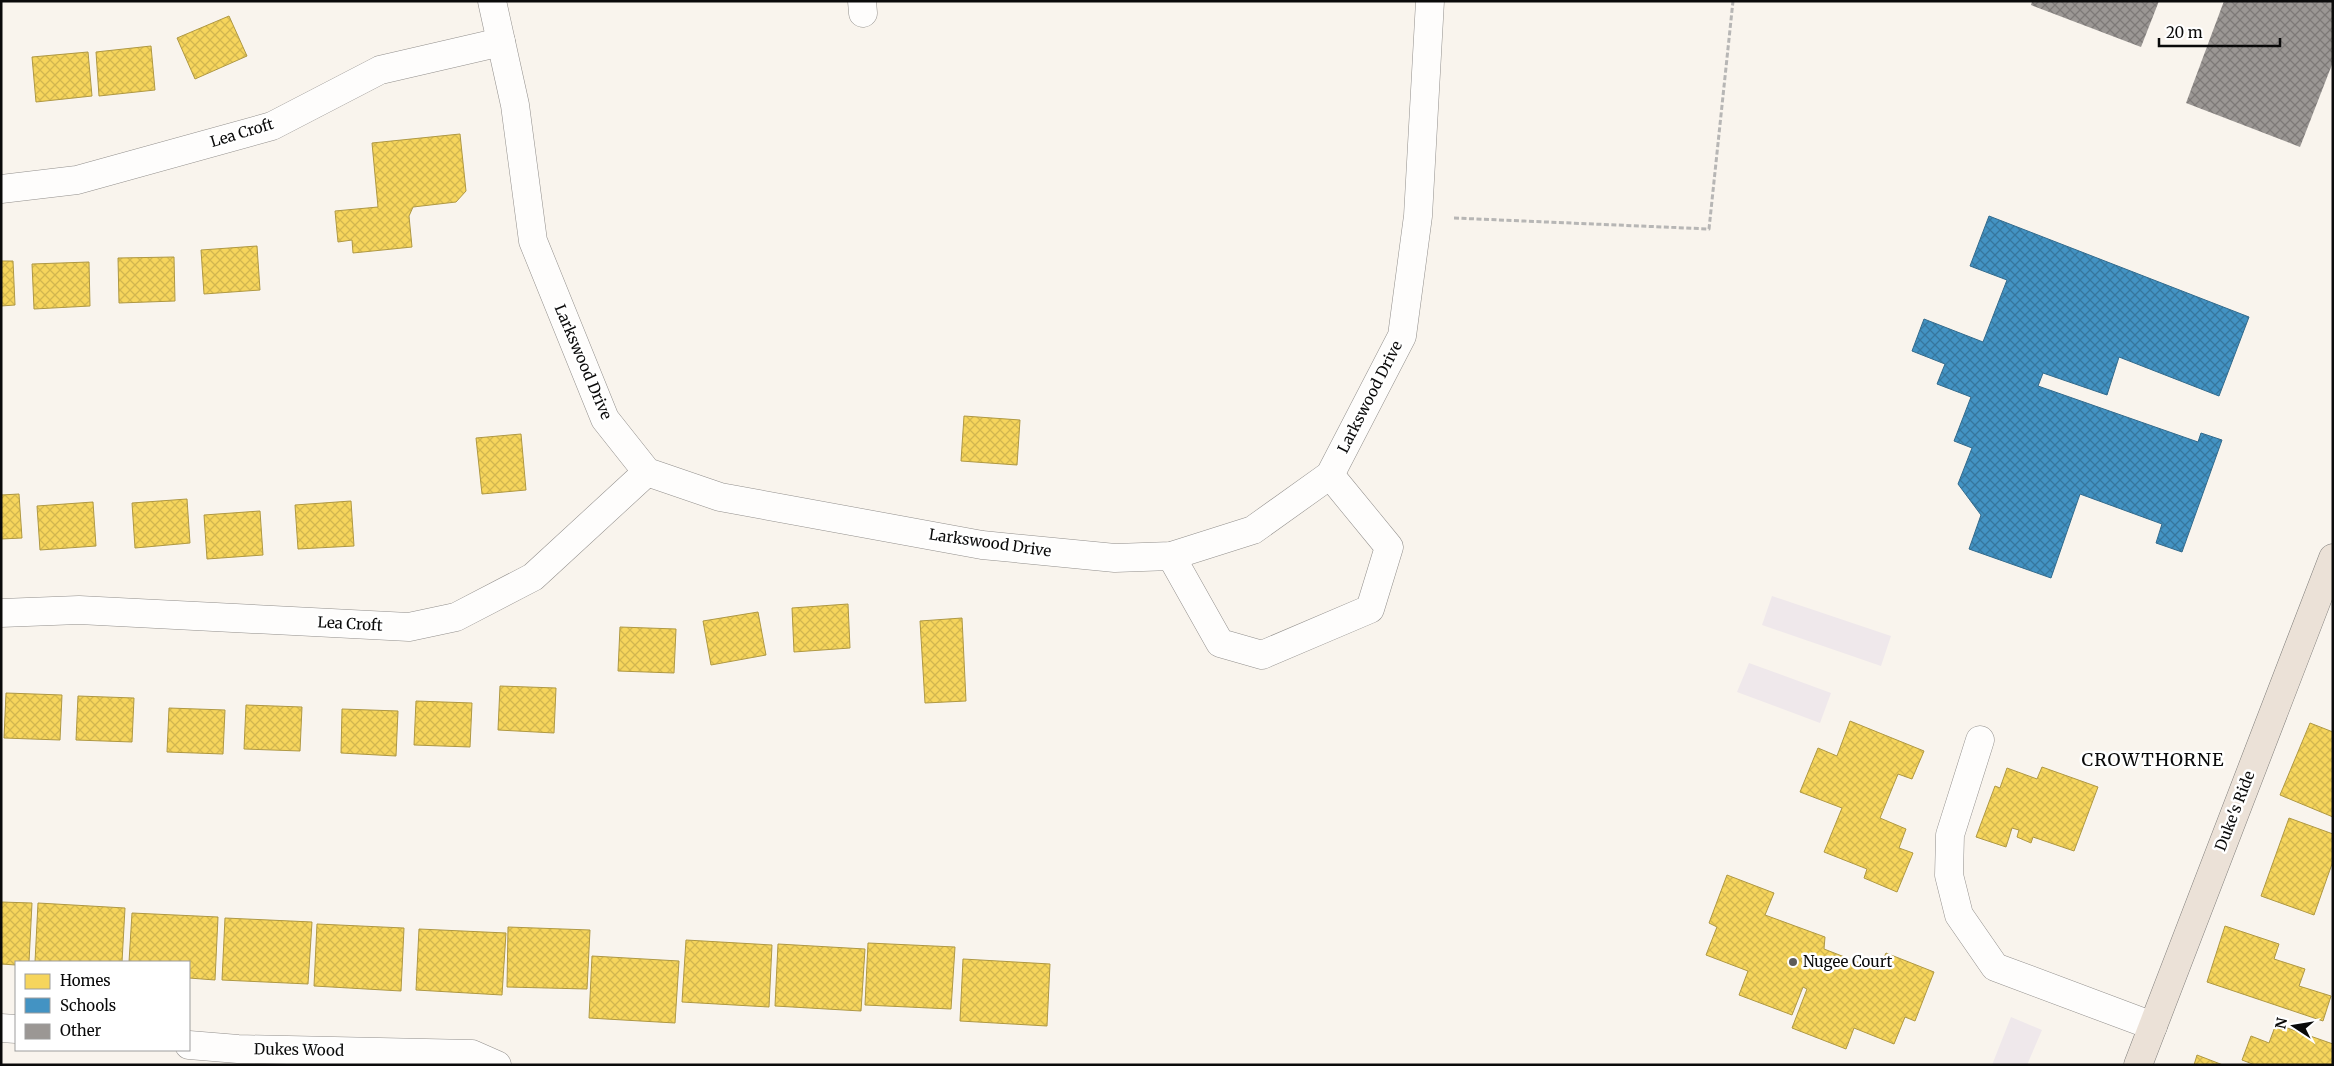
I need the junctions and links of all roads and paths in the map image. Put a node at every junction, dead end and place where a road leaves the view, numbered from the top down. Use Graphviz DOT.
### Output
graph roads {
  1 [pos="492,1"];
  2 [pos="1430,1"];
  3 [pos="1734,1"];
  4 [pos="501,42"];
  5 [pos="1,189"];
  6 [pos="1418,216"];
  7 [pos="646,472"];
  8 [pos="1330,475"];
  9 [pos="1171,556"];
  10 [pos="2333,558"];
  11 [pos="1,613"];
  12 [pos="1980,740"];
  13 [pos="2153,1026"];
  14 [pos="1,1028"];
  15 [pos="15,1029"];
  16 [pos="190,1044"];
  17 [pos="497,1065"];
  18 [pos="2138,1065"];
  1 -- 4 [label="street, Larkswood Drive"];
  2 -- 6 [label="street, Larkswood Drive"];
  3 -- 6 [label="path"];
  4 -- 5 [label="street, Lea Croft"];
  4 -- 7 [label="street, Larkswood Drive"];
  6 -- 8 [label="street, Larkswood Drive"];
  7 -- 9 [label="street, Larkswood Drive"];
  7 -- 11 [label="street, Lea Croft"];
  8 -- 9 [label="street, Larkswood Drive"];
  8 -- 9 [label="street"];
  10 -- 13 [label="main road, Duke's Ride"];
  12 -- 13 [label="street"];
  13 -- 18 [label="main road, Duke's Ride"];
  14 -- 15 [label="street"];
  16 -- 17 [label="street, Dukes Wood"];
}
